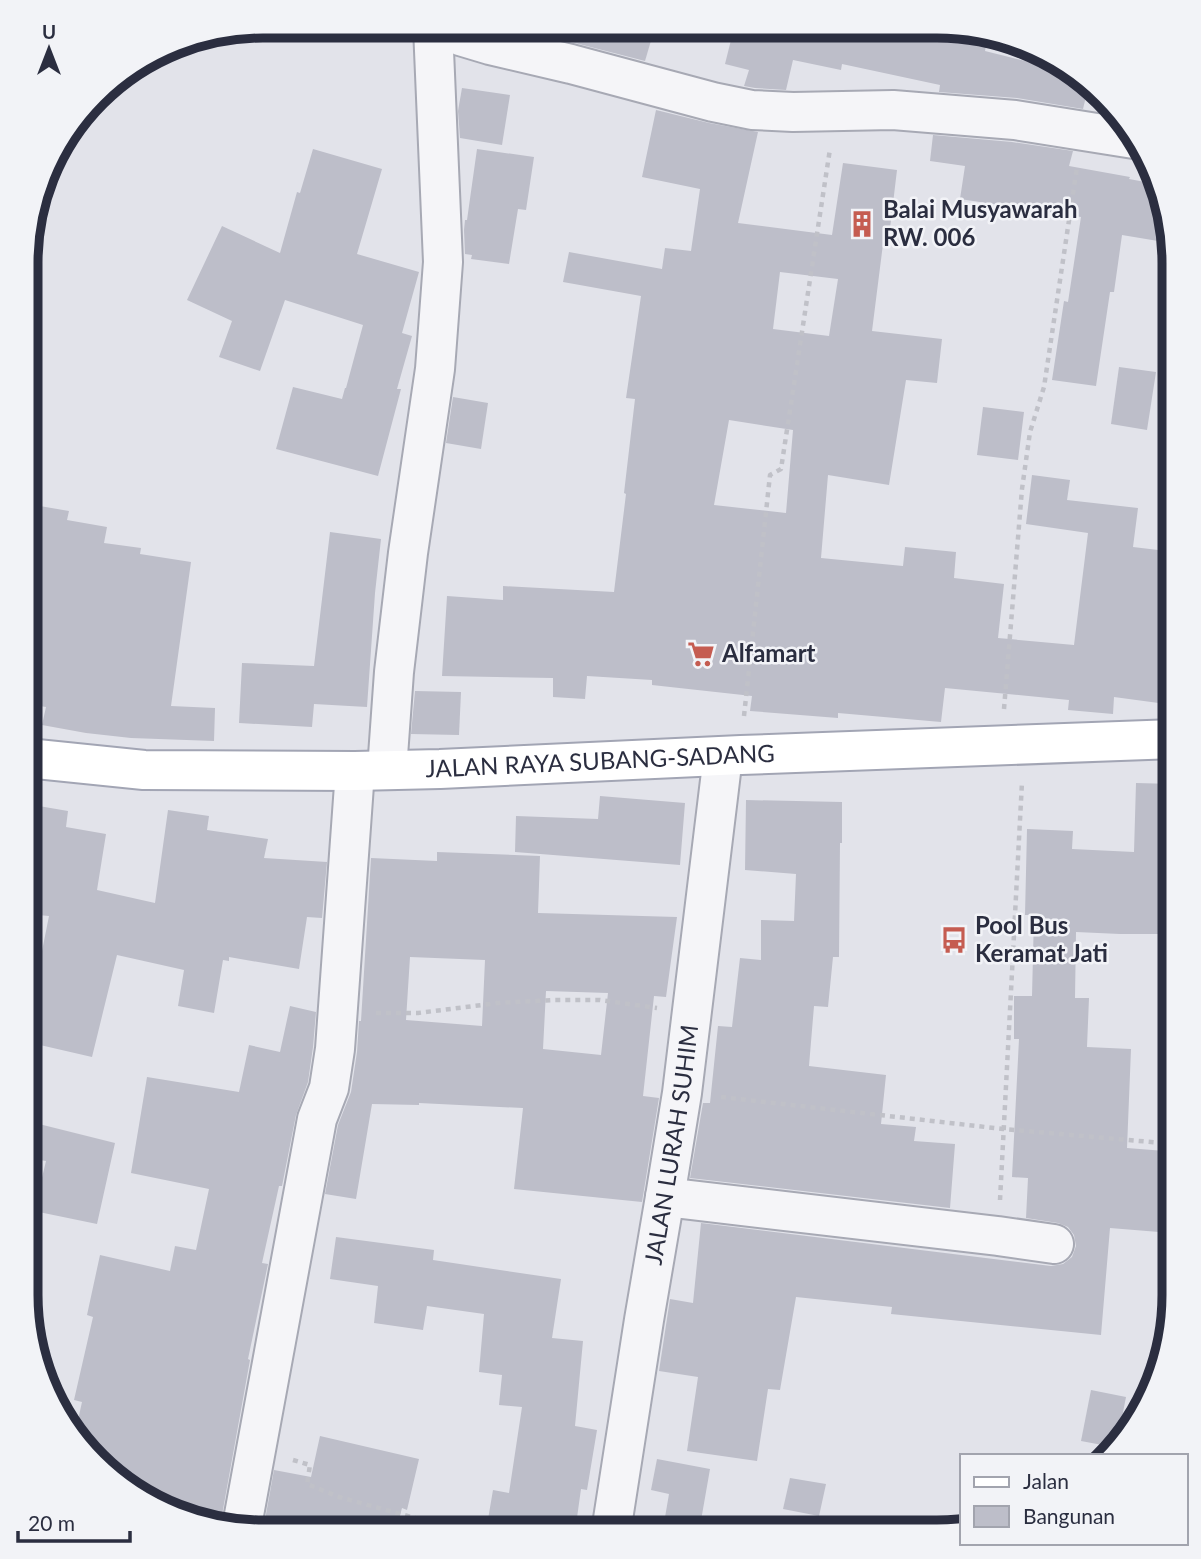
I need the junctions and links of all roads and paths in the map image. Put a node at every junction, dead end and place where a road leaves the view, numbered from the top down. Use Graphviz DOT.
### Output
graph roads {
  1 [pos="436,38"];
  2 [pos="467,38"];
  3 [pos="839,111"];
  4 [pos="1082,131"];
  5 [pos="1125,138"];
  6 [pos="1162,739"];
  7 [pos="1012,745"];
  8 [pos="732,756"];
  9 [pos="38,759"];
  10 [pos="371,771"];
  11 [pos="338,1011"];
  12 [pos="692,1012"];
  13 [pos="682,1093"];
  14 [pos="1003,1129"];
  15 [pos="1162,1143"];
  16 [pos="666,1198"];
  17 [pos="998,1236"];
  18 [pos="1054,1244"];
  19 [pos="257,1449"];
  20 [pos="243,1519"];
  21 [pos="422,1520"];
  22 [pos="613,1520"];
  1 -- 10 [label="street"];
  2 -- 3 [label="street"];
  3 -- 4 [label="street"];
  3 -- 8 [label="path"];
  4 -- 5 [label="street"];
  4 -- 7 [label="path"];
  6 -- 7 [label="main road, JALAN RAYA SUBANG-SADANG"];
  7 -- 8 [label="main road, JALAN RAYA SUBANG-SADANG"];
  7 -- 14 [label="path"];
  8 -- 10 [label="main road, JALAN RAYA SUBANG-SADANG"];
  8 -- 12 [label="street, JALAN LURAH SUHIM"];
  9 -- 10 [label="main road, JALAN RAYA SUBANG-SADANG"];
  10 -- 11 [label="street"];
  11 -- 12 [label="path"];
  11 -- 19 [label="street"];
  12 -- 13 [label="street, JALAN LURAH SUHIM"];
  13 -- 14 [label="path"];
  13 -- 16 [label="street, JALAN LURAH SUHIM"];
  14 -- 15 [label="path"];
  14 -- 17 [label="path"];
  16 -- 17 [label="street"];
  16 -- 22 [label="street, JALAN LURAH SUHIM"];
  17 -- 18 [label="street"];
  19 -- 20 [label="street"];
  19 -- 21 [label="path"];
}
